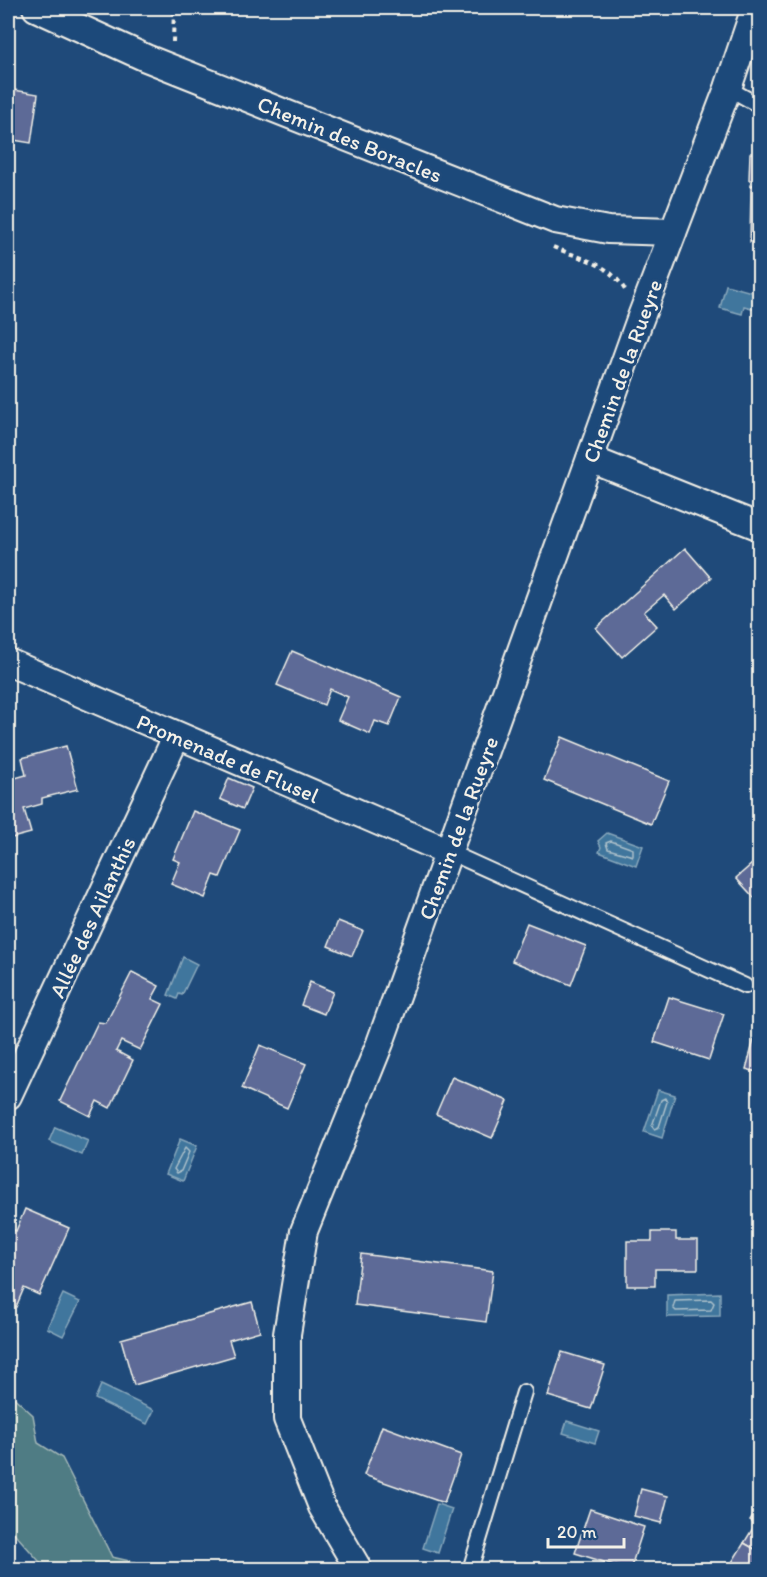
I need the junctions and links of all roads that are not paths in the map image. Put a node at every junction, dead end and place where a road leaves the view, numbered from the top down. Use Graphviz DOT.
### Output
graph roads {
  1 [pos="36,8"];
  2 [pos="755,8"];
  3 [pos="728,88"];
  4 [pos="759,106"];
  5 [pos="673,232"];
  6 [pos="590,459"];
  7 [pos="759,527"];
  8 [pos="8,662"];
  9 [pos="176,737"];
  10 [pos="449,852"];
  11 [pos="745,986"];
  12 [pos="8,1096"];
  13 [pos="524,1392"];
  14 [pos="359,1569"];
  15 [pos="470,1569"];
  1 -- 5 [label="street, Chemin des Boracles"];
  2 -- 3 [label="street, Chemin de la Rueyre"];
  3 -- 4 [label="lane"];
  3 -- 5 [label="street, Chemin de la Rueyre"];
  5 -- 6 [label="street, Chemin de la Rueyre"];
  6 -- 7 [label="street"];
  6 -- 10 [label="street, Chemin de la Rueyre"];
  8 -- 9 [label="street, Promenade de Flusel"];
  9 -- 10 [label="street, Promenade de Flusel"];
  9 -- 12 [label="street, Allée des Ailanthis"];
  10 -- 11 [label="lane"];
  10 -- 14 [label="street, Chemin de la Rueyre"];
  13 -- 15 [label="lane"];
}
